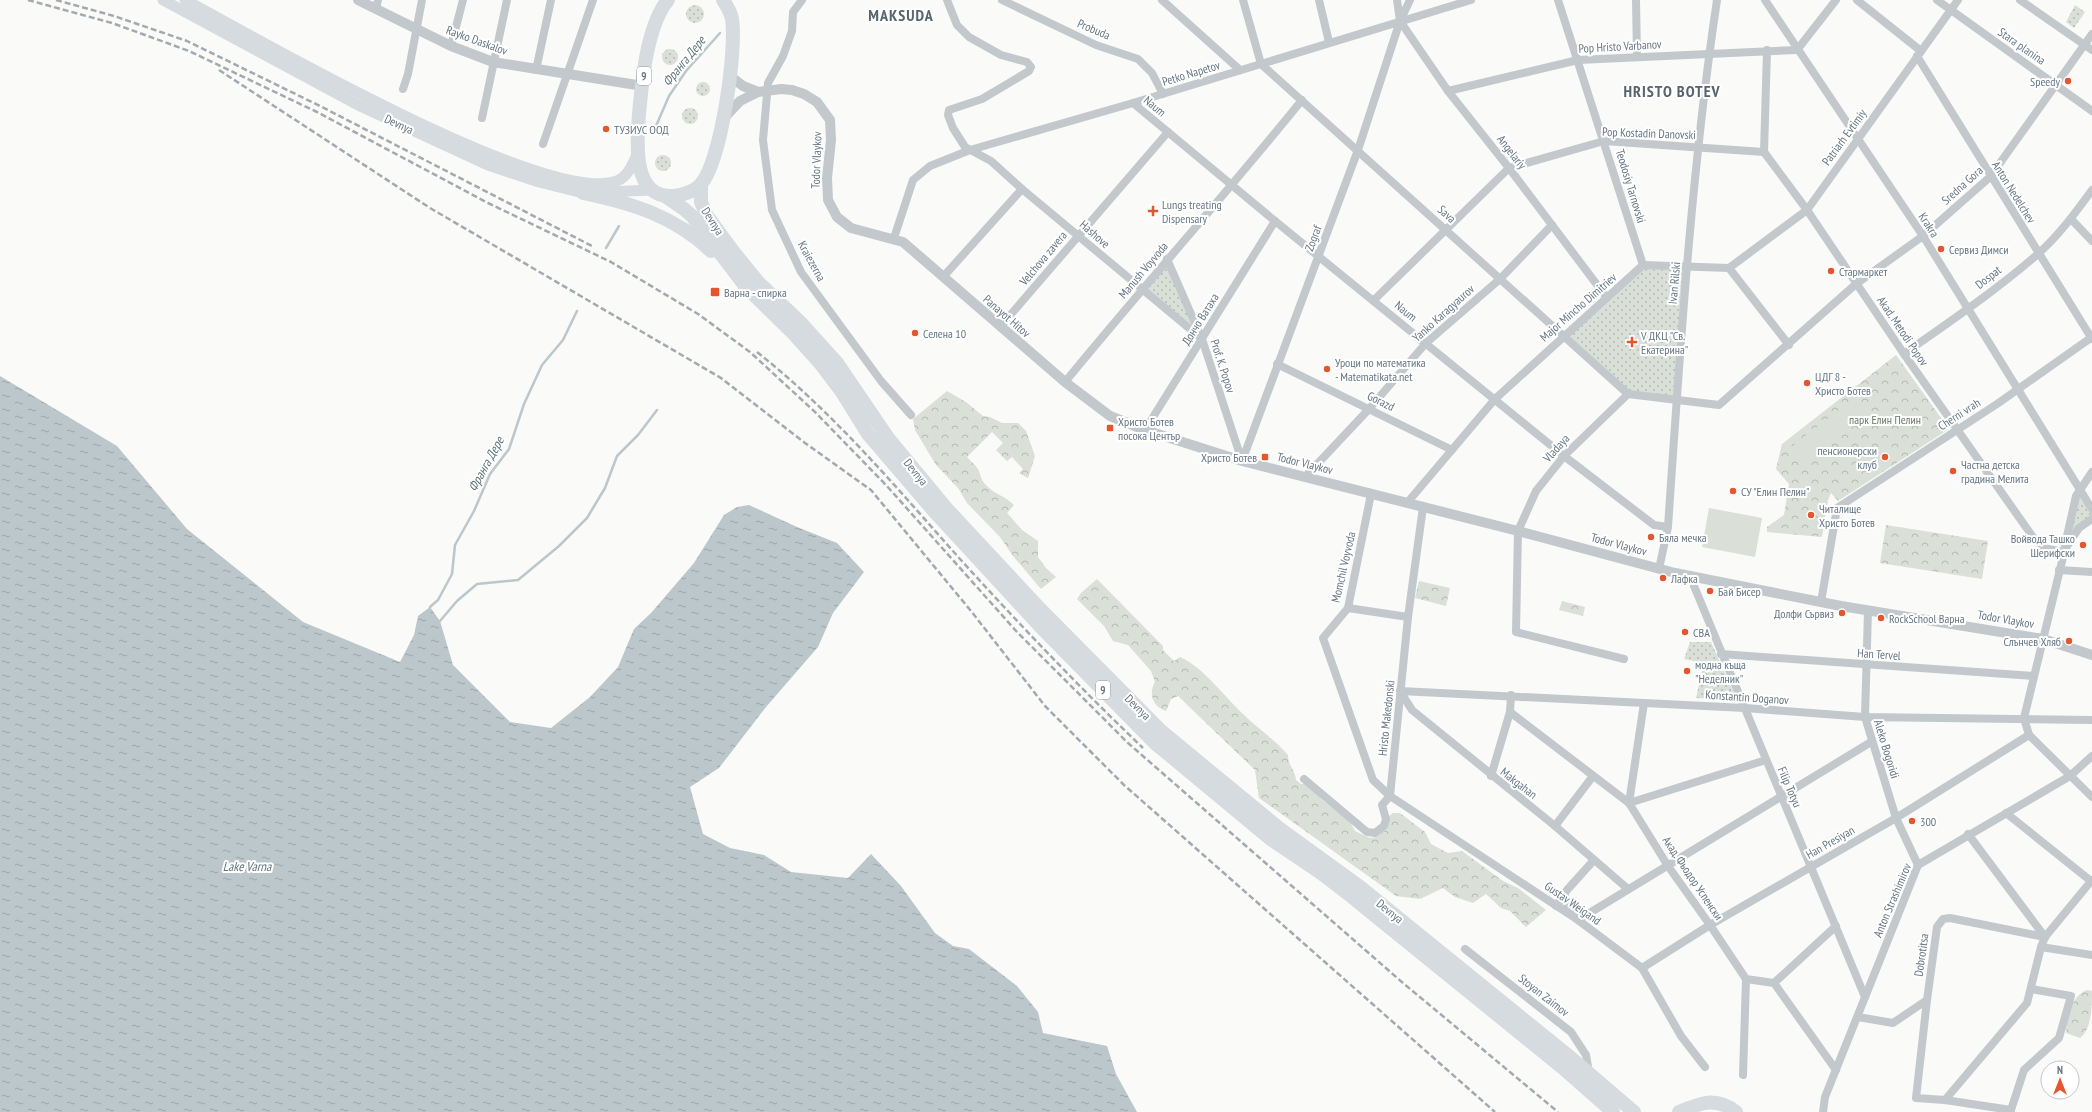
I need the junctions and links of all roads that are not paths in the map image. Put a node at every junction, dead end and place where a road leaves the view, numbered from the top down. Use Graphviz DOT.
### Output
graph roads {
  1 [pos="163,0"];
  2 [pos="185,0"];
  3 [pos="358,0"];
  4 [pos="422,0"];
  5 [pos="463,0"];
  6 [pos="507,0"];
  7 [pos="551,0"];
  8 [pos="592,0"];
  9 [pos="668,0"];
  10 [pos="723,0"];
  11 [pos="736,0"];
  12 [pos="802,0"];
  13 [pos="947,0"];
  14 [pos="1002,0"];
  15 [pos="1162,0"];
  16 [pos="1243,0"];
  17 [pos="1318,0"];
  18 [pos="1397,0"];
  19 [pos="1410,0"];
  20 [pos="1471,0"];
  21 [pos="1558,0"];
  22 [pos="1636,0"];
  23 [pos="1717,0"];
  24 [pos="1765,0"];
  25 [pos="1836,0"];
  26 [pos="1857,0"];
  27 [pos="1937,0"];
  28 [pos="1958,0"];
  29 [pos="2020,0"];
  30 [pos="377,5"];
  31 [pos="1950,10"];
  32 [pos="732,20"];
  33 [pos="1400,21"];
  34 [pos="416,29"];
  35 [pos="2092,34"];
  36 [pos="1329,42"];
  37 [pos="2084,45"];
  38 [pos="451,46"];
  39 [pos="1767,50"];
  40 [pos="1797,50"];
  41 [pos="2092,50"];
  42 [pos="1709,53"];
  43 [pos="1919,54"];
  44 [pos="1637,57"];
  45 [pos="1578,60"];
  46 [pos="493,62"];
  47 [pos="1261,64"];
  48 [pos="536,70"];
  49 [pos="1240,70"];
  50 [pos="568,74"];
  51 [pos="730,76"];
  52 [pos="2056,84"];
  53 [pos="643,86"];
  54 [pos="403,89"];
  55 [pos="768,90"];
  56 [pos="1448,91"];
  57 [pos="758,92"];
  58 [pos="1163,94"];
  59 [pos="1302,100"];
  60 [pos="1133,103"];
  61 [pos="2092,111"];
  62 [pos="482,118"];
  63 [pos="723,119"];
  64 [pos="1168,132"];
  65 [pos="1857,139"];
  66 [pos="1604,141"];
  67 [pos="543,144"];
  68 [pos="1700,146"];
  69 [pos="970,150"];
  70 [pos="1358,150"];
  71 [pos="638,152"];
  72 [pos="1764,152"];
  73 [pos="1510,168"];
  74 [pos="1990,176"];
  75 [pos="701,185"];
  76 [pos="1232,186"];
  77 [pos="1022,189"];
  78 [pos="652,190"];
  79 [pos="2092,190"];
  80 [pos="583,193"];
  81 [pos="665,196"];
  82 [pos="1807,210"];
  83 [pos="2071,220"];
  84 [pos="1275,221"];
  85 [pos="1552,225"];
  86 [pos="851,228"];
  87 [pos="1447,230"];
  88 [pos="1079,235"];
  89 [pos="1923,236"];
  90 [pos="894,238"];
  91 [pos="2092,241"];
  92 [pos="2039,253"];
  93 [pos="1319,256"];
  94 [pos="1167,259"];
  95 [pos="1643,265"];
  96 [pos="1687,268"];
  97 [pos="1729,268"];
  98 [pos="736,275"];
  99 [pos="943,277"];
  100 [pos="1500,279"];
  101 [pos="1856,284"];
  102 [pos="1141,290"];
  103 [pos="1607,298"];
  104 [pos="1374,300"];
  105 [pos="1967,309"];
  106 [pos="1000,328"];
  107 [pos="1564,335"];
  108 [pos="2092,338"];
  109 [pos="1202,339"];
  110 [pos="1426,343"];
  111 [pos="1788,345"];
  112 [pos="1904,354"];
  113 [pos="1276,364"];
  114 [pos="1065,382"];
  115 [pos="2017,390"];
  116 [pos="1628,394"];
  117 [pos="1494,399"];
  118 [pos="1678,400"];
  119 [pos="1368,409"];
  120 [pos="911,415"];
  121 [pos="1956,429"];
  122 [pos="1145,430"];
  123 [pos="1452,450"];
  124 [pos="1564,456"];
  125 [pos="1242,461"];
  126 [pos="2092,472"];
  127 [pos="1306,476"];
  128 [pos="2080,489"];
  129 [pos="1371,494"];
  130 [pos="1406,503"];
  131 [pos="1423,507"];
  132 [pos="2092,508"];
  133 [pos="2092,519"];
  134 [pos="1668,527"];
  135 [pos="1518,530"];
  136 [pos="2064,550"];
  137 [pos="1659,569"];
  138 [pos="2058,570"];
  139 [pos="2092,572"];
  140 [pos="1694,586"];
  141 [pos="1822,602"];
  142 [pos="1348,608"];
  143 [pos="1868,610"];
  144 [pos="1408,617"];
  145 [pos="1323,638"];
  146 [pos="2043,638"];
  147 [pos="1721,654"];
  148 [pos="2092,655"];
  149 [pos="1624,659"];
  150 [pos="1865,665"];
  151 [pos="2034,676"];
  152 [pos="1400,691"];
  153 [pos="1510,695"];
  154 [pos="1644,703"];
  155 [pos="1745,708"];
  156 [pos="1510,712"];
  157 [pos="1865,717"];
  158 [pos="2024,718"];
  159 [pos="2092,720"];
  160 [pos="2029,735"];
  161 [pos="1871,742"];
  162 [pos="2092,756"];
  163 [pos="1766,760"];
  164 [pos="1491,776"];
  165 [pos="1593,776"];
  166 [pos="2070,776"];
  167 [pos="1304,779"];
  168 [pos="1390,796"];
  169 [pos="1781,797"];
  170 [pos="2092,797"];
  171 [pos="1629,803"];
  172 [pos="2006,812"];
  173 [pos="1896,818"];
  174 [pos="1555,826"];
  175 [pos="1968,834"];
  176 [pos="1594,860"];
  177 [pos="1918,865"];
  178 [pos="1668,866"];
  179 [pos="1812,867"];
  180 [pos="2092,881"];
  181 [pos="1628,889"];
  182 [pos="1565,893"];
  183 [pos="1556,906"];
  184 [pos="1578,920"];
  185 [pos="1710,925"];
  186 [pos="1836,926"];
  187 [pos="2045,936"];
  188 [pos="2041,947"];
  189 [pos="1465,949"];
  190 [pos="2092,955"];
  191 [pos="1642,968"];
  192 [pos="1746,979"];
  193 [pos="1774,983"];
  194 [pos="2032,988"];
  195 [pos="1865,997"];
  196 [pos="1927,1000"];
  197 [pos="1858,1017"];
  198 [pos="1705,1067"];
  199 [pos="1836,1070"];
  200 [pos="1589,1074"];
  201 [pos="1743,1075"];
  202 [pos="1945,1100"];
  203 [pos="1691,1109"];
  204 [pos="1634,1110"];
  205 [pos="2009,1111"];
  206 [pos="1613,1112"];
  207 [pos="1679,1112"];
  208 [pos="1736,1112"];
  209 [pos="1823,1112"];
  1 -- 80 [label="main road, Devnya"];
  2 -- 71 [label="main road, Devnya"];
  3 -- 30 [label="street, Rayko Daskalov"];
  4 -- 34 [label="street"];
  5 -- 38 [label="street"];
  6 -- 46 [label="street"];
  7 -- 48 [label="street"];
  8 -- 50 [label="street"];
  9 -- 53 [label="highway, 9"];
  10 -- 32 [label="highway, 9"];
  11 -- 32 [label="highway"];
  12 -- 55 [label="street"];
  13 -- 69 [label="street"];
  14 -- 58 [label="street, Probuda"];
  15 -- 49 [label="street"];
  16 -- 47 [label="street"];
  17 -- 36 [label="street"];
  18 -- 33 [label="street"];
  19 -- 33 [label="street, Zograf"];
  20 -- 33 [label="street, Petko Napetov"];
  21 -- 45 [label="street, Teodosiy Tarnovski"];
  22 -- 44 [label="street"];
  23 -- 42 [label="street, Ivan Rilski"];
  24 -- 40 [label="street, Krakra"];
  25 -- 40 [label="street"];
  26 -- 43 [label="street, Anton Nedelchev"];
  27 -- 31 [label="street, Stara planina"];
  28 -- 31 [label="street, Patriarh Evtimiy"];
  29 -- 37 [label="street"];
  30 -- 34 [label="street, Rayko Daskalov"];
  31 -- 43 [label="street, Patriarh Evtimiy"];
  31 -- 52 [label="street, Stara planina"];
  32 -- 51 [label="highway, 9"];
  33 -- 36 [label="street, Petko Napetov"];
  33 -- 56 [label="street, Angelariy"];
  33 -- 70 [label="street, Zograf"];
  34 -- 38 [label="street, Rayko Daskalov"];
  34 -- 54 [label="street"];
  35 -- 37 [label="street, Sredna Gora"];
  36 -- 47 [label="street, Petko Napetov"];
  37 -- 41 [label="street"];
  37 -- 52 [label="street, Sredna Gora"];
  38 -- 46 [label="street, Rayko Daskalov"];
  39 -- 40 [label="street, Pop Hristo Varbanov"];
  39 -- 42 [label="street, Pop Hristo Varbanov"];
  39 -- 72 [label="street"];
  40 -- 65 [label="street, Krakra"];
  42 -- 44 [label="street, Pop Hristo Varbanov"];
  42 -- 68 [label="street, Ivan Rilski"];
  43 -- 65 [label="street, Patriarh Evtimiy"];
  43 -- 74 [label="street, Anton Nedelchev"];
  44 -- 45 [label="street, Pop Hristo Varbanov"];
  45 -- 56 [label="street, Pop Hristo Varbanov"];
  45 -- 66 [label="street, Teodosiy Tarnovski"];
  46 -- 48 [label="street, Rayko Daskalov"];
  46 -- 62 [label="street"];
  47 -- 49 [label="street, Petko Napetov"];
  47 -- 59 [label="street, Sava"];
  48 -- 50 [label="street, Rayko Daskalov"];
  49 -- 58 [label="street, Petko Napetov"];
  50 -- 53 [label="street, Rayko Daskalov"];
  50 -- 67 [label="street"];
  51 -- 57 [label="street"];
  51 -- 63 [label="highway, 9"];
  52 -- 61 [label="street, Stara planina"];
  52 -- 74 [label="street, Sredna Gora"];
  53 -- 71 [label="highway, 9"];
  55 -- 57 [label="street, Todor Vlaykov"];
  55 -- 86 [label="street, Todor Vlaykov"];
  55 -- 120 [label="street, Kraiezerna"];
  56 -- 73 [label="street, Angelariy"];
  57 -- 63 [label="street, Todor Vlaykov"];
  58 -- 60 [label="street, Petko Napetov"];
  59 -- 70 [label="street, Sava"];
  59 -- 76 [label="street, Manush Voyvoda"];
  60 -- 64 [label="street, Naum"];
  60 -- 69 [label="street, Petko Napetov"];
  63 -- 75 [label="highway, 9"];
  64 -- 76 [label="street, Naum"];
  64 -- 88 [label="street, Velchova zavera"];
  65 -- 82 [label="street, Patriarh Evtimiy"];
  65 -- 89 [label="street, Krakra"];
  66 -- 68 [label="street, Pop Kostadin Danovski"];
  66 -- 73 [label="street, Pop Kostadin Danovski"];
  66 -- 95 [label="street, Teodosiy Tarnovski"];
  68 -- 72 [label="street, Pop Kostadin Danovski"];
  68 -- 96 [label="street, Ivan Rilski"];
  69 -- 77 [label="street, Hashove"];
  69 -- 90 [label="street, Petko Napetov"];
  70 -- 87 [label="street, Sava"];
  70 -- 93 [label="street, Zograf"];
  71 -- 78 [label="highway, 9"];
  72 -- 82 [label="street, Akad. Metodi Popov"];
  73 -- 85 [label="street, Angelariy"];
  73 -- 87 [label="street, Pop Kostadin Danovski"];
  74 -- 89 [label="street, Sredna Gora"];
  74 -- 92 [label="street, Anton Nedelchev"];
  75 -- 81 [label="highway"];
  75 -- 200 [label="highway, Devnya / 9"];
  76 -- 84 [label="street, Naum"];
  76 -- 94 [label="street, Manush Voyvoda"];
  77 -- 88 [label="street, Hashove"];
  77 -- 99 [label="street"];
  78 -- 80 [label="main road, Devnya"];
  78 -- 81 [label="highway, 9"];
  79 -- 83 [label="street, Dospat"];
  80 -- 98 [label="highway"];
  81 -- 98 [label="highway, Devnya / 9"];
  82 -- 97 [label="street, Patriarh Evtimiy"];
  82 -- 101 [label="street, Akad. Metodi Popov"];
  83 -- 91 [label="street"];
  83 -- 92 [label="street, Dospat"];
  84 -- 93 [label="street, Naum"];
  84 -- 109 [label="street, Дончо Ватаха"];
  85 -- 100 [label="street, Yanko Karagyaurov"];
  85 -- 103 [label="street, Angelariy"];
  86 -- 90 [label="street, Panayot Hitov"];
  87 -- 100 [label="street, Sava"];
  87 -- 104 [label="street, Pop Kostadin Danovski"];
  88 -- 102 [label="street, Hashove"];
  88 -- 106 [label="street, Velchova zavera"];
  89 -- 101 [label="street, Sredna Gora"];
  89 -- 105 [label="street, Krakra"];
  90 -- 99 [label="street, Panayot Hitov"];
  92 -- 105 [label="street, Dospat"];
  92 -- 108 [label="street, Anton Nedelchev"];
  93 -- 104 [label="street, Naum"];
  93 -- 113 [label="street, Zograf"];
  94 -- 102 [label="street, Manush Voyvoda"];
  94 -- 109 [label="street, Prof. K. Popov"];
  95 -- 96 [label="street"];
  95 -- 103 [label="street, Major Mincho Dimitriev"];
  96 -- 97 [label="street"];
  96 -- 118 [label="street, Ivan Rilski"];
  97 -- 111 [label="street"];
  98 -- 206 [label="highway, Devnya / 9"];
  99 -- 106 [label="street, Panayot Hitov"];
  100 -- 107 [label="street, Sava"];
  100 -- 110 [label="street, Yanko Karagyaurov"];
  101 -- 111 [label="street, Sredna Gora"];
  101 -- 112 [label="street, Akad. Metodi Popov"];
  102 -- 109 [label="street, Hashove"];
  102 -- 114 [label="street, Manush Voyvoda"];
  103 -- 107 [label="street, Major Mincho Dimitriev"];
  104 -- 110 [label="street, Naum"];
  105 -- 112 [label="street, Dospat"];
  105 -- 115 [label="street, Krakra"];
  106 -- 114 [label="street, Panayot Hitov"];
  107 -- 116 [label="street, Sava"];
  107 -- 117 [label="street, Major Mincho Dimitriev"];
  108 -- 115 [label="street, Cherni vrah"];
  109 -- 122 [label="street, Дончо Ватаха"];
  109 -- 125 [label="street, Prof. K. Popov"];
  110 -- 117 [label="street, Naum"];
  110 -- 119 [label="street, Yanko Karagyaurov"];
  111 -- 118 [label="street, Sredna Gora"];
  112 -- 121 [label="street, Akad. Metodi Popov"];
  113 -- 119 [label="street, Gorazd"];
  113 -- 125 [label="street, Zograf"];
  114 -- 122 [label="street, Panayot Hitov"];
  115 -- 121 [label="street, Cherni vrah"];
  115 -- 128 [label="street, Krakra"];
  116 -- 118 [label="street"];
  116 -- 124 [label="street, Vladaya"];
  117 -- 123 [label="street, Major Mincho Dimitriev"];
  117 -- 124 [label="street, Naum"];
  118 -- 134 [label="street, Ivan Rilski"];
  119 -- 123 [label="street, Gorazd"];
  119 -- 127 [label="street, Yanko Karagyaurov"];
  121 -- 136 [label="street, Akad. Metodi Popov"];
  121 -- 141 [label="street, Cherni vrah"];
  122 -- 125 [label="street, Todor Vlaykov"];
  123 -- 130 [label="street, Major Mincho Dimitriev"];
  124 -- 134 [label="street, Naum"];
  124 -- 135 [label="street, Vladaya"];
  125 -- 127 [label="street, Todor Vlaykov"];
  126 -- 128 [label="street"];
  127 -- 129 [label="street, Todor Vlaykov"];
  128 -- 132 [label="street, Krakra"];
  128 -- 136 [label="street"];
  129 -- 130 [label="street, Todor Vlaykov"];
  129 -- 142 [label="street, Momchil Voyvoda"];
  130 -- 131 [label="street, Todor Vlaykov"];
  131 -- 135 [label="street, Todor Vlaykov"];
  131 -- 144 [label="street, Hristo Makedonski"];
  133 -- 136 [label="street"];
  134 -- 137 [label="street, Ivan Rilski"];
  135 -- 137 [label="street, Todor Vlaykov"];
  135 -- 149 [label="street"];
  136 -- 138 [label="street"];
  137 -- 141 [label="street, Todor Vlaykov"];
  138 -- 139 [label="street"];
  138 -- 146 [label="street"];
  140 -- 147 [label="street, Filip Totyu"];
  141 -- 143 [label="street, Todor Vlaykov"];
  142 -- 144 [label="street"];
  142 -- 145 [label="street, Momchil Voyvoda"];
  143 -- 146 [label="street, Todor Vlaykov"];
  143 -- 150 [label="street, Aleko Bogoridi"];
  144 -- 152 [label="street, Hristo Makedonski"];
  145 -- 168 [label="street, Gustav Weigand"];
  146 -- 148 [label="street, Todor Vlaykov"];
  146 -- 151 [label="street"];
  147 -- 150 [label="street, Han Tervel"];
  147 -- 155 [label="street, Filip Totyu"];
  150 -- 151 [label="street, Han Tervel"];
  150 -- 157 [label="street, Aleko Bogoridi"];
  151 -- 158 [label="street"];
  152 -- 153 [label="street, Konstantin Doganov"];
  152 -- 164 [label="street, Makgahan"];
  152 -- 168 [label="street, Hristo Makedonski"];
  153 -- 154 [label="street, Konstantin Doganov"];
  153 -- 156 [label="street"];
  154 -- 155 [label="street, Konstantin Doganov"];
  154 -- 171 [label="street"];
  155 -- 157 [label="street, Konstantin Doganov"];
  155 -- 163 [label="street, Filip Totyu"];
  156 -- 164 [label="street"];
  156 -- 165 [label="street, Акад. Фьодор Успенски"];
  157 -- 158 [label="street, Konstantin Doganov"];
  157 -- 161 [label="street, Aleko Bogoridi"];
  158 -- 159 [label="street, Konstantin Doganov"];
  158 -- 160 [label="street"];
  160 -- 166 [label="street"];
  160 -- 173 [label="street, Han Presiyan"];
  161 -- 169 [label="street"];
  161 -- 173 [label="street, Aleko Bogoridi"];
  162 -- 166 [label="street, Anton Strashimirov"];
  163 -- 169 [label="street, Filip Totyu"];
  163 -- 171 [label="street"];
  164 -- 174 [label="street, Makgahan"];
  165 -- 171 [label="street, Акад. Фьодор Успенски"];
  165 -- 174 [label="street"];
  166 -- 170 [label="street"];
  166 -- 172 [label="street, Anton Strashimirov"];
  167 -- 168 [label="street, Hristo Makedonski"];
  168 -- 183 [label="street, Gustav Weigand"];
  169 -- 178 [label="street"];
  169 -- 179 [label="street, Filip Totyu"];
  171 -- 178 [label="street, Акад. Фьодор Успенски"];
  172 -- 175 [label="street, Anton Strashimirov"];
  172 -- 180 [label="street"];
  173 -- 177 [label="street, Aleko Bogoridi"];
  173 -- 179 [label="street, Han Presiyan"];
  174 -- 176 [label="street, Makgahan"];
  175 -- 177 [label="street, Anton Strashimirov"];
  175 -- 187 [label="street"];
  176 -- 181 [label="street, Makgahan"];
  176 -- 182 [label="street"];
  177 -- 195 [label="street, Anton Strashimirov"];
  178 -- 181 [label="street"];
  178 -- 185 [label="street, Акад. Фьодор Успенски"];
  179 -- 185 [label="street, Han Presiyan"];
  179 -- 186 [label="street, Filip Totyu"];
  180 -- 187 [label="street"];
  181 -- 184 [label="street"];
  182 -- 183 [label="street"];
  182 -- 184 [label="street"];
  183 -- 184 [label="street, Gustav Weigand"];
  184 -- 191 [label="street, Gustav Weigand"];
  185 -- 191 [label="street, Han Presiyan"];
  185 -- 192 [label="street, Акад. Фьодор Успенски"];
  186 -- 193 [label="street"];
  186 -- 195 [label="street, Filip Totyu"];
  187 -- 188 [label="street"];
  187 -- 196 [label="street, Dobrotitsa"];
  188 -- 190 [label="street"];
  188 -- 194 [label="street"];
  189 -- 200 [label="street, Stoyan Zaimov"];
  191 -- 198 [label="street, Gustav Weigand"];
  192 -- 193 [label="street"];
  192 -- 201 [label="street"];
  193 -- 199 [label="street"];
  194 -- 202 [label="street"];
  194 -- 205 [label="street"];
  195 -- 197 [label="street, Anton Strashimirov"];
  196 -- 197 [label="street"];
  196 -- 202 [label="street"];
  197 -- 199 [label="street, Anton Strashimirov"];
  199 -- 209 [label="street, Anton Strashimirov"];
  200 -- 204 [label="highway, Devnya / 9"];
  202 -- 205 [label="street"];
  203 -- 207 [label="highway"];
  203 -- 208 [label="highway"];
}
